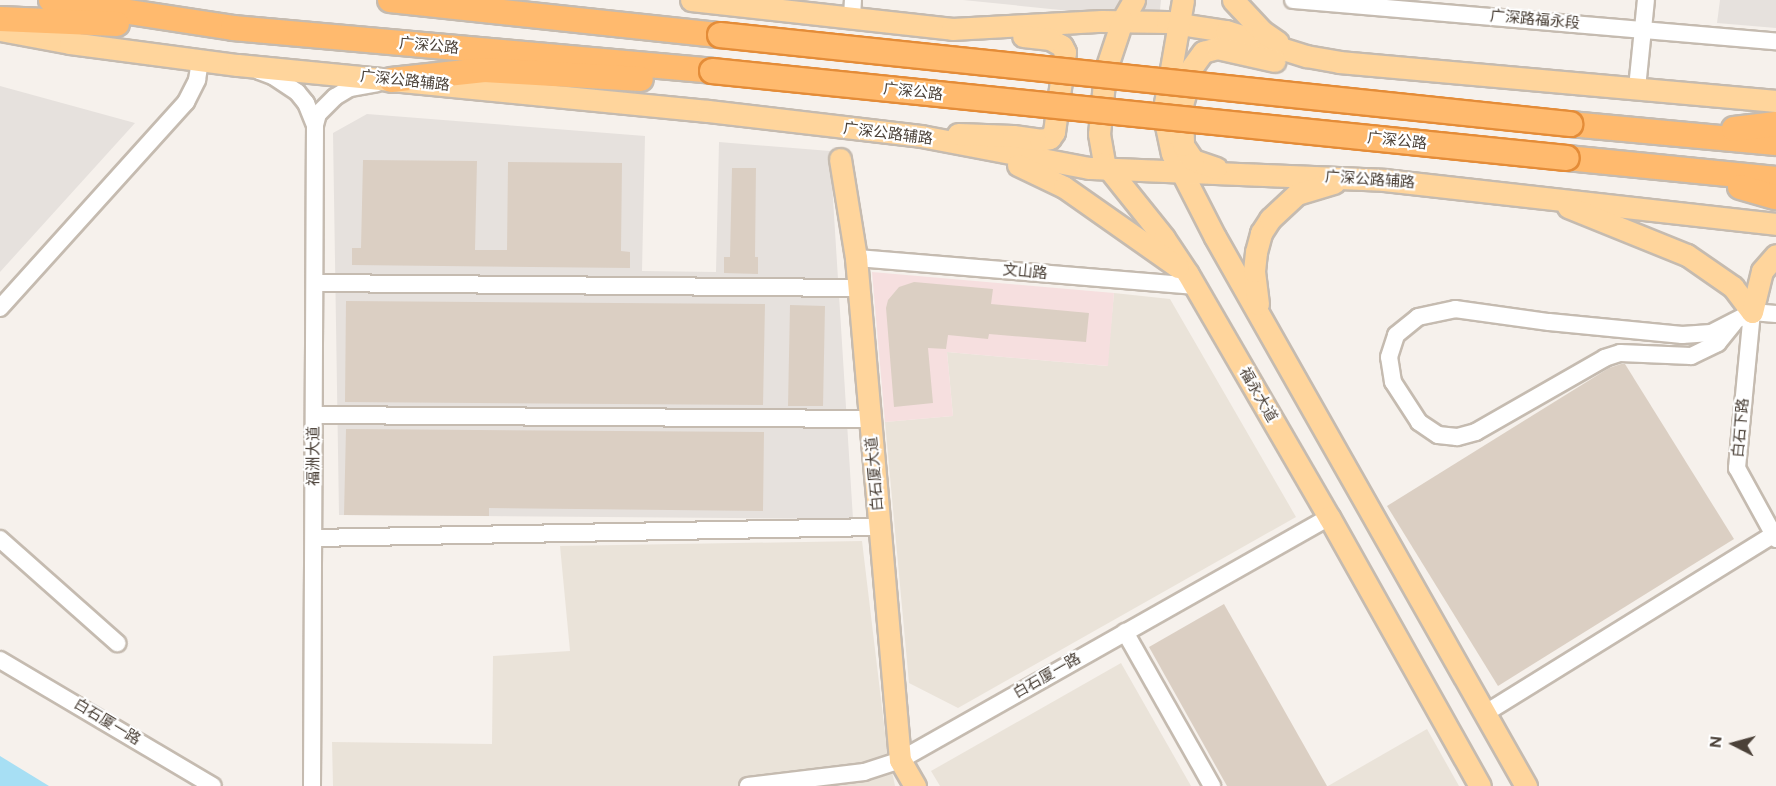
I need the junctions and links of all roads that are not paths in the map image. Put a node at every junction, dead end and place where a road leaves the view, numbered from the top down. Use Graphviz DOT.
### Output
graph roads {
  1 [pos="51,0"];
  2 [pos="393,0"];
  3 [pos="691,0"];
  4 [pos="1134,0"];
  5 [pos="1183,0"];
  6 [pos="1233,0"];
  7 [pos="1293,0"];
  8 [pos="1320,0"];
  9 [pos="1646,0"];
  10 [pos="852,9"];
  11 [pos="0,19"];
  12 [pos="1122,21"];
  13 [pos="1178,23"];
  14 [pos="233,28"];
  15 [pos="952,29"];
  16 [pos="1643,29"];
  17 [pos="0,30"];
  18 [pos="1776,41"];
  19 [pos="1306,56"];
  20 [pos="200,60"];
  21 [pos="1356,64"];
  22 [pos="238,65"];
  23 [pos="712,72"];
  24 [pos="391,80"];
  25 [pos="1637,88"];
  26 [pos="1776,101"];
  27 [pos="1776,124"];
  28 [pos="315,125"];
  29 [pos="1683,135"];
  30 [pos="921,136"];
  31 [pos="1776,144"];
  32 [pos="976,147"];
  33 [pos="840,159"];
  34 [pos="1671,168"];
  35 [pos="1108,169"];
  36 [pos="1181,171"];
  37 [pos="1253,172"];
  38 [pos="1776,179"];
  39 [pos="1384,180"];
  40 [pos="1542,196"];
  41 [pos="1776,197"];
  42 [pos="1776,224"];
  43 [pos="1776,255"];
  44 [pos="856,258"];
  45 [pos="1191,280"];
  46 [pos="315,283"];
  47 [pos="859,288"];
  48 [pos="0,308"];
  49 [pos="1752,312"];
  50 [pos="1776,314"];
  51 [pos="1262,319"];
  52 [pos="1734,323"];
  53 [pos="315,415"];
  54 [pos="870,419"];
  55 [pos="1329,517"];
  56 [pos="879,527"];
  57 [pos="1775,537"];
  58 [pos="314,538"];
  59 [pos="0,539"];
  60 [pos="1125,632"];
  61 [pos="117,643"];
  62 [pos="0,660"];
  63 [pos="1484,714"];
  64 [pos="900,760"];
  65 [pos="213,786"];
  66 [pos="312,786"];
  67 [pos="748,786"];
  68 [pos="915,786"];
  69 [pos="1212,786"];
  70 [pos="1480,786"];
  71 [pos="1526,786"];
  1 -- 14 [label="highway, 广深公路"];
  2 -- 29 [label="highway, bridge"];
  3 -- 10 [label="main road"];
  4 -- 12 [label="main road, 福永大道"];
  5 -- 13 [label="main road"];
  6 -- 19 [label="main road"];
  7 -- 8 [label="street, 广深路福永段"];
  8 -- 16 [label="street, 广深路福永段"];
  9 -- 16 [label="street"];
  10 -- 15 [label="main road"];
  11 -- 14 [label="highway"];
  12 -- 13 [label="main road"];
  12 -- 15 [label="main road"];
  12 -- 35 [label="main road, 福永大道"];
  13 -- 19 [label="main road"];
  13 -- 36 [label="main road"];
  14 -- 23 [label="highway, 广深公路"];
  15 -- 30 [label="main road"];
  16 -- 18 [label="street, 广深路福永段"];
  16 -- 25 [label="street"];
  17 -- 20 [label="main road, 广深公路辅路"];
  19 -- 21 [label="main road"];
  20 -- 22 [label="main road, 广深公路辅路"];
  20 -- 48 [label="street"];
  21 -- 25 [label="main road"];
  21 -- 37 [label="main road"];
  22 -- 24 [label="main road, 广深公路辅路"];
  22 -- 28 [label="street"];
  23 -- 24 [label="highway"];
  23 -- 34 [label="highway, 广深公路, bridge"];
  24 -- 28 [label="street"];
  24 -- 30 [label="main road, 广深公路辅路"];
  25 -- 26 [label="main road"];
  27 -- 29 [label="highway"];
  28 -- 46 [label="street, 福洲大道"];
  29 -- 31 [label="highway"];
  30 -- 32 [label="main road, 广深公路辅路"];
  32 -- 35 [label="main road, 广深公路辅路"];
  32 -- 45 [label="main road"];
  33 -- 44 [label="main road, 白石厦大道"];
  34 -- 38 [label="highway, 广深公路"];
  34 -- 41 [label="highway"];
  35 -- 36 [label="main road, 广深公路辅路"];
  35 -- 45 [label="main road, 福永大道"];
  36 -- 37 [label="main road, 广深公路辅路"];
  36 -- 51 [label="main road"];
  37 -- 39 [label="main road, 广深公路辅路"];
  39 -- 40 [label="main road, 广深公路辅路"];
  39 -- 51 [label="main road"];
  40 -- 42 [label="main road, 广深公路辅路"];
  40 -- 49 [label="main road"];
  43 -- 49 [label="main road"];
  44 -- 45 [label="street, 文山路"];
  44 -- 47 [label="main road, 白石厦大道"];
  45 -- 55 [label="main road, 福永大道"];
  46 -- 47 [label="street"];
  46 -- 53 [label="street, 福洲大道"];
  47 -- 54 [label="main road, 白石厦大道"];
  49 -- 50 [label="street"];
  49 -- 52 [label="street"];
  49 -- 57 [label="street, 白石下路"];
  51 -- 63 [label="main road"];
  52 -- 52 [label="street"];
  53 -- 54 [label="street"];
  53 -- 58 [label="street, 福洲大道"];
  54 -- 56 [label="main road, 白石厦大道"];
  55 -- 60 [label="street, 白石厦一路"];
  55 -- 70 [label="main road, 福永大道"];
  56 -- 58 [label="street"];
  56 -- 64 [label="main road, 白石厦大道"];
  57 -- 63 [label="street"];
  58 -- 66 [label="street, 福洲大道"];
  59 -- 61 [label="street"];
  60 -- 64 [label="street, 白石厦一路"];
  60 -- 69 [label="street"];
  62 -- 65 [label="street, 白石厦一路"];
  63 -- 71 [label="main road"];
  64 -- 67 [label="street, 白石厦一路"];
  64 -- 68 [label="main road, 白石厦大道"];
}
